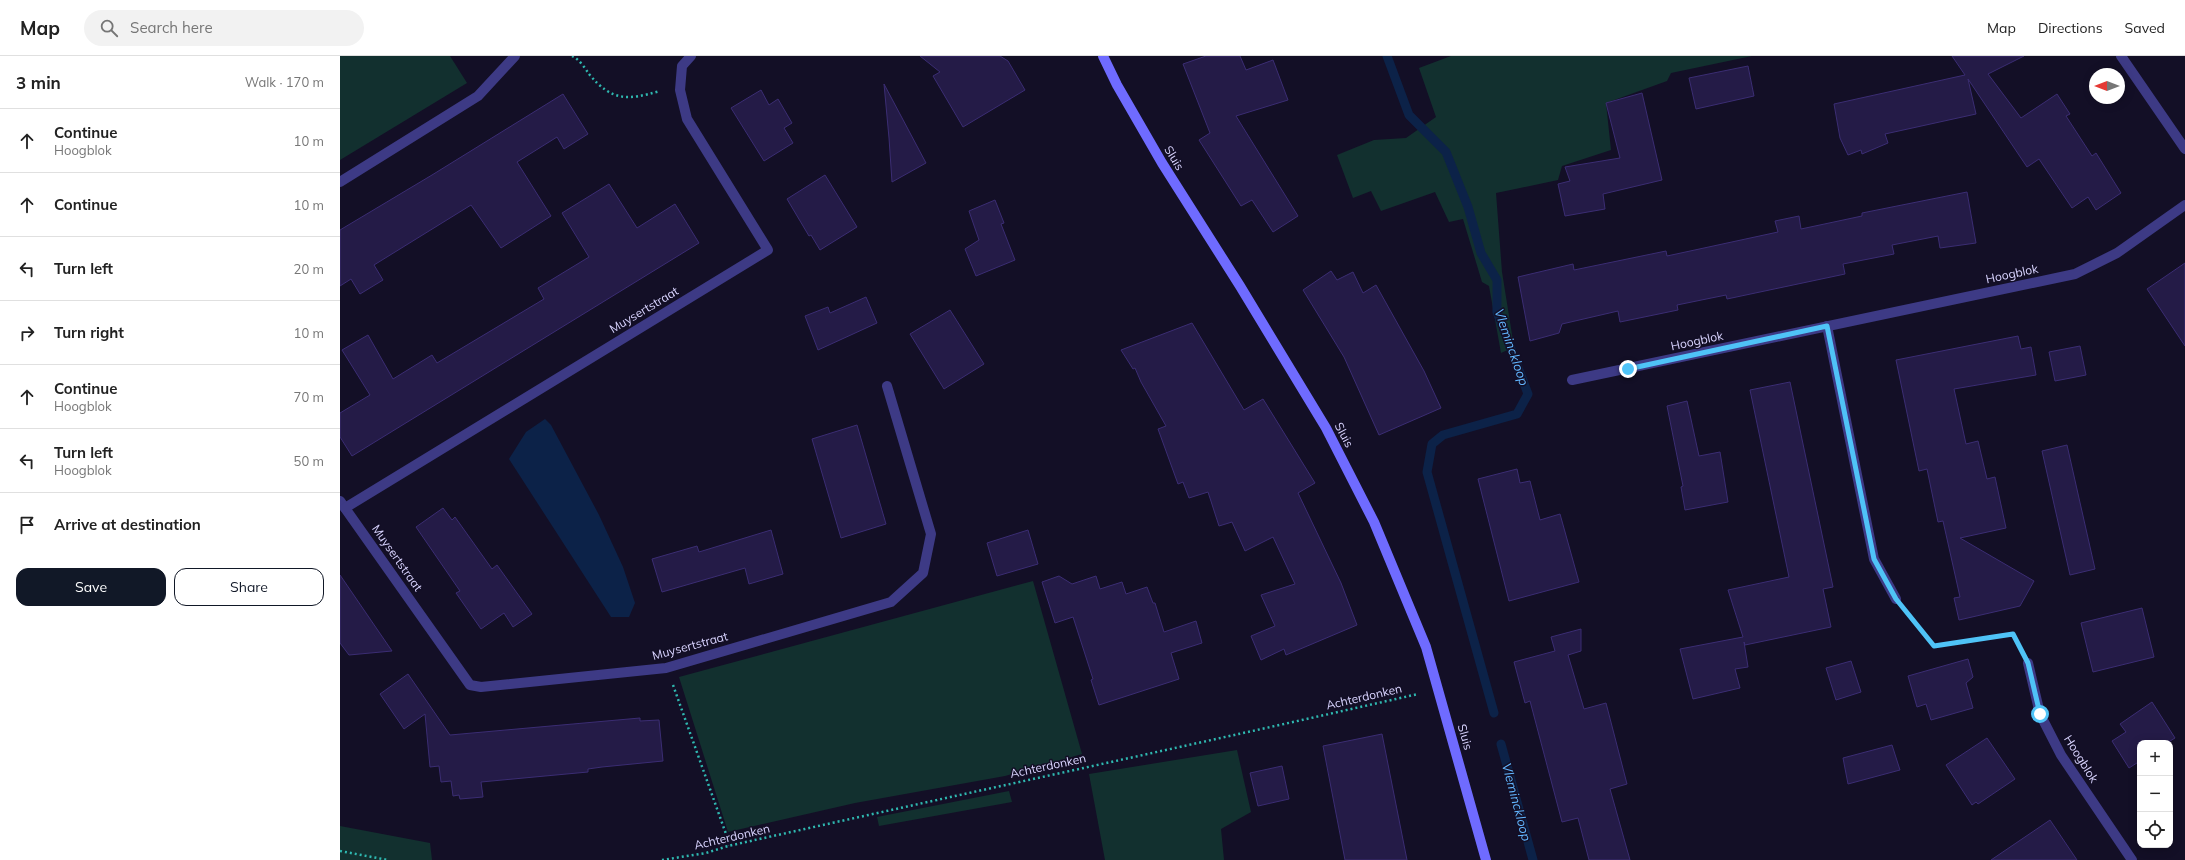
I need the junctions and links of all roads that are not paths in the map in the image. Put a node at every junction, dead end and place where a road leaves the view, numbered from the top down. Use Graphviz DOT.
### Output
graph roads {
  1 [pos="515,56"];
  2 [pos="691,56"];
  3 [pos="1103,56"];
  4 [pos="2121,56"];
  5 [pos="2185,149"];
  6 [pos="340,182"];
  7 [pos="2185,205"];
  8 [pos="1827,326"];
  9 [pos="1572,380"];
  10 [pos="887,386"];
  11 [pos="342,505"];
  12 [pos="1896,599"];
  13 [pos="2028,663"];
  14 [pos="1486,860"];
  15 [pos="2132,860"];
  1 -- 6 [label="street"];
  2 -- 11 [label="street, Muysertstraat"];
  3 -- 14 [label="street, Sluis"];
  4 -- 5 [label="street"];
  7 -- 8 [label="street, Hoogblok"];
  8 -- 9 [label="street, Hoogblok"];
  8 -- 12 [label="street"];
  10 -- 11 [label="street, Muysertstraat"];
  13 -- 15 [label="street, Hoogblok"];
}
